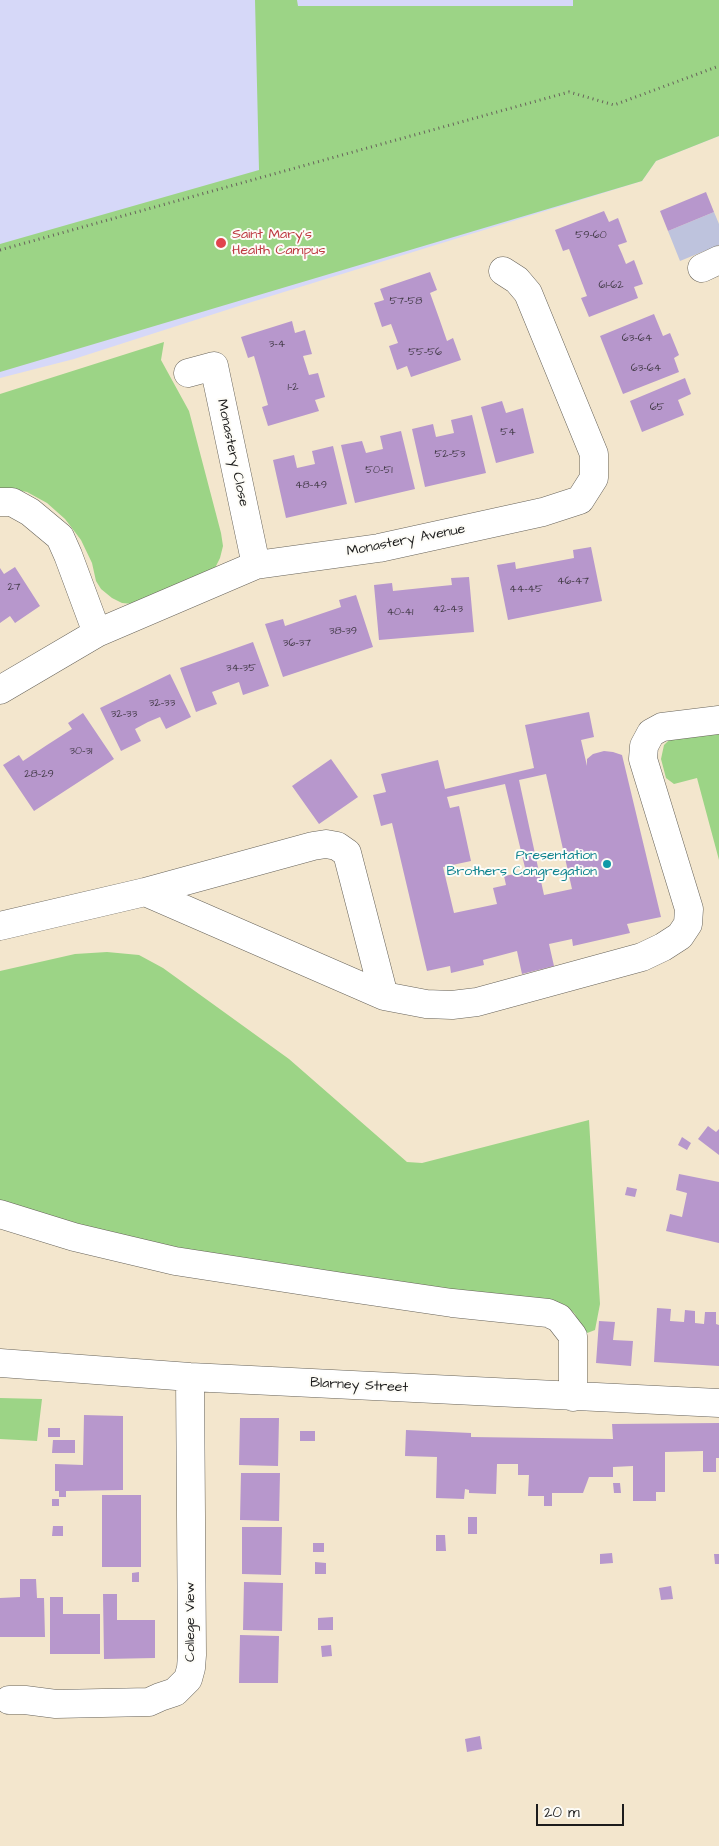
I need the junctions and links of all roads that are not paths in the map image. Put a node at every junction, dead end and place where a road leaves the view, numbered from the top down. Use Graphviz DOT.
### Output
graph roads {
  1 [pos="503,271"];
  2 [pos="188,373"];
  3 [pos="0,502"];
  4 [pos="256,565"];
  5 [pos="97,633"];
  6 [pos="0,690"];
  7 [pos="719,720"];
  8 [pos="145,892"];
  9 [pos="0,926"];
  10 [pos="384,996"];
  11 [pos="0,1214"];
  12 [pos="0,1363"];
  13 [pos="190,1377"];
  14 [pos="573,1397"];
  15 [pos="719,1402"];
  16 [pos="9,1700"];
  1 -- 4 [label="street, Monastery Avenue"];
  2 -- 4 [label="street, Monastery Close"];
  3 -- 5 [label="street"];
  4 -- 5 [label="street, Monastery Avenue"];
  5 -- 6 [label="street, Monastery Avenue"];
  7 -- 10 [label="street"];
  8 -- 9 [label="street"];
  8 -- 10 [label="street"];
  8 -- 10 [label="street"];
  11 -- 14 [label="street"];
  12 -- 13 [label="street, Blarney Street"];
  13 -- 14 [label="street, Blarney Street"];
  13 -- 16 [label="street, College View"];
  14 -- 15 [label="street, Blarney Street"];
}
